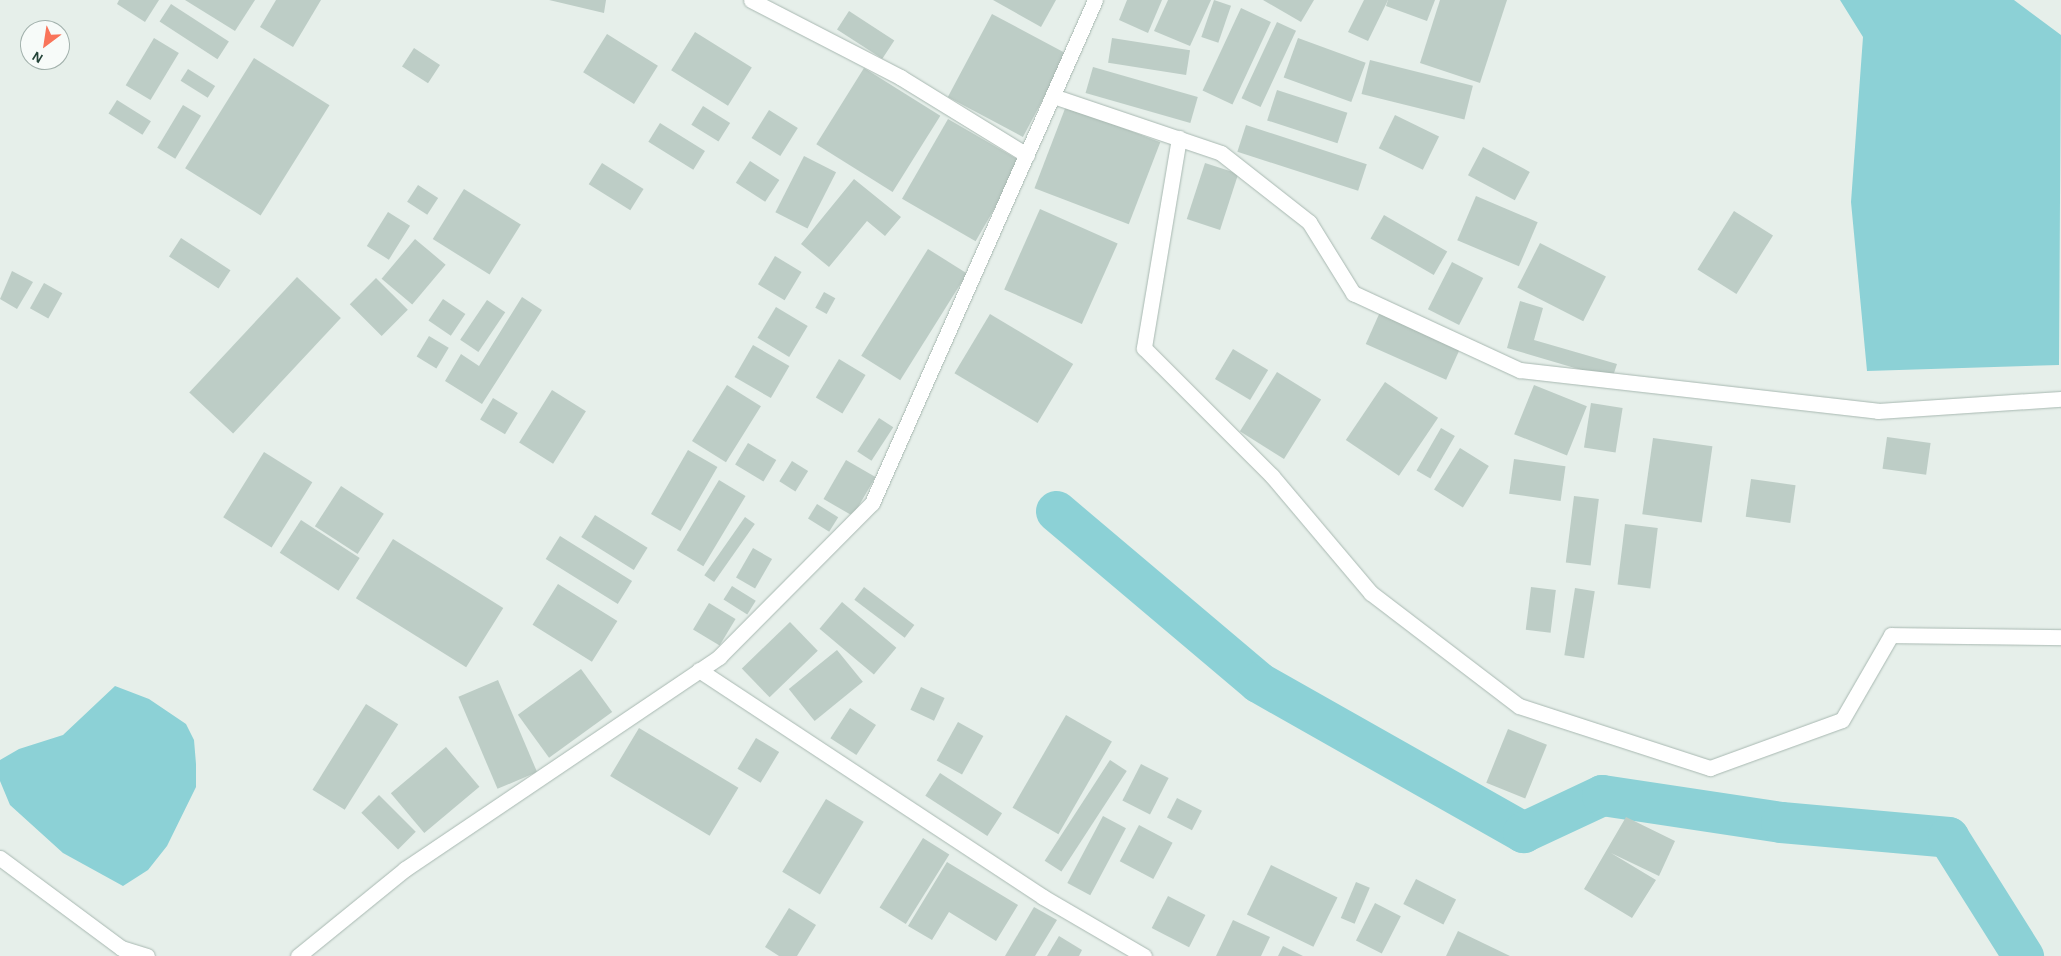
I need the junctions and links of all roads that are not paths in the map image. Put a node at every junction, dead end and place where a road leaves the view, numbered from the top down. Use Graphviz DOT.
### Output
graph roads {
  1 [pos="751,0"];
  2 [pos="1095,0"];
  3 [pos="1053,96"];
  4 [pos="1179,138"];
  5 [pos="1028,154"];
  6 [pos="2061,399"];
  7 [pos="2061,637"];
  8 [pos="699,670"];
  9 [pos="0,858"];
  10 [pos="147,956"];
  11 [pos="298,956"];
  12 [pos="1144,956"];
  1 -- 5 [label="street"];
  2 -- 3 [label="street"];
  3 -- 4 [label="street"];
  3 -- 5 [label="street"];
  4 -- 6 [label="street"];
  4 -- 7 [label="street"];
  5 -- 8 [label="street"];
  8 -- 11 [label="street"];
  8 -- 12 [label="street"];
  9 -- 10 [label="street"];
}
